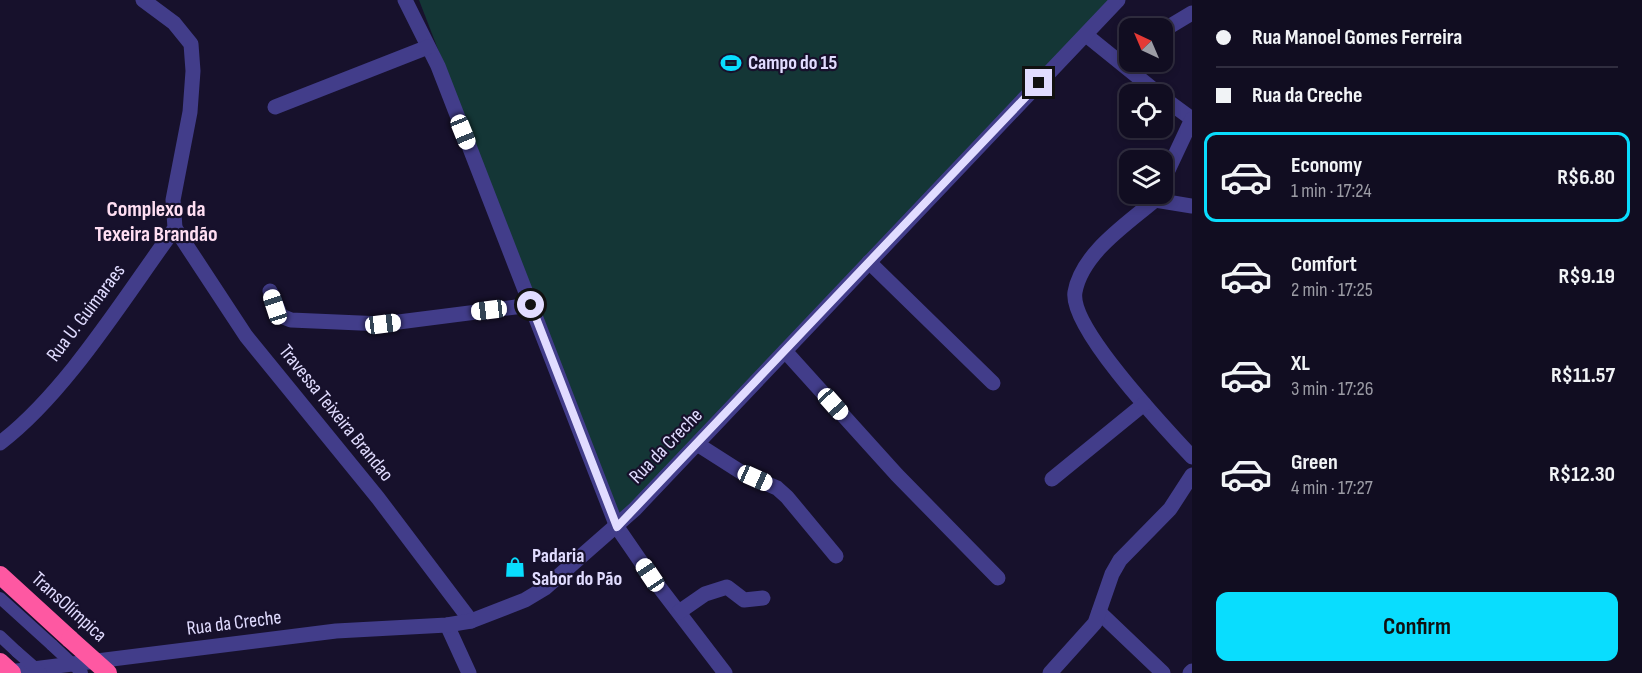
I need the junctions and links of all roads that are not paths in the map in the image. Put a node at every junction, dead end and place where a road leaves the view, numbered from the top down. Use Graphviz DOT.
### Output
graph roads {
  1 [pos="143,0"];
  2 [pos="405,0"];
  3 [pos="1118,0"];
  4 [pos="1192,13"];
  5 [pos="1173,24"];
  6 [pos="1086,34"];
  7 [pos="428,47"];
  8 [pos="1119,58"];
  9 [pos="1135,72"];
  10 [pos="1148,84"];
  11 [pos="1173,105"];
  12 [pos="275,107"];
  13 [pos="1192,119"];
  14 [pos="1173,160"];
  15 [pos="1173,201"];
  16 [pos="1148,204"];
  17 [pos="1192,206"];
  18 [pos="175,228"];
  19 [pos="869,262"];
  20 [pos="270,291"];
  21 [pos="531,305"];
  22 [pos="785,351"];
  23 [pos="993,383"];
  24 [pos="1144,404"];
  25 [pos="0,443"];
  26 [pos="697,444"];
  27 [pos="1192,457"];
  28 [pos="1192,475"];
  29 [pos="1052,479"];
  30 [pos="617,527"];
  31 [pos="836,556"];
  32 [pos="0,575"];
  33 [pos="998,578"];
  34 [pos="0,598"];
  35 [pos="763,598"];
  36 [pos="678,612"];
  37 [pos="1099,612"];
  38 [pos="471,621"];
  39 [pos="447,625"];
  40 [pos="0,636"];
  41 [pos="0,662"];
  42 [pos="1,673"];
  43 [pos="12,673"];
  44 [pos="41,673"];
  45 [pos="82,673"];
  46 [pos="108,673"];
  47 [pos="469,673"];
  48 [pos="725,673"];
  49 [pos="1050,673"];
  50 [pos="1162,673"];
  1 -- 18 [label="street"];
  2 -- 7 [label="street"];
  3 -- 6 [label="street, Rua da Creche"];
  4 -- 5 [label="street"];
  6 -- 8 [label="street"];
  6 -- 19 [label="street, Rua da Creche"];
  7 -- 12 [label="street"];
  7 -- 21 [label="street"];
  9 -- 10 [label="street"];
  11 -- 13 [label="street"];
  13 -- 14 [label="street"];
  15 -- 17 [label="street"];
  16 -- 24 [label="street"];
  18 -- 25 [label="street, Rua U. Guimaraes"];
  18 -- 38 [label="street, Travessa Teixeira Brandao"];
  19 -- 22 [label="street, Rua da Creche"];
  19 -- 23 [label="street"];
  20 -- 21 [label="street"];
  21 -- 30 [label="street"];
  22 -- 26 [label="street, Rua da Creche"];
  22 -- 33 [label="street"];
  24 -- 27 [label="street"];
  24 -- 29 [label="street"];
  26 -- 30 [label="street, Rua da Creche"];
  26 -- 31 [label="street"];
  28 -- 37 [label="street"];
  30 -- 36 [label="street"];
  30 -- 38 [label="street, Rua da Creche"];
  32 -- 46 [label="highway, TransOlímpica, bridge"];
  34 -- 45 [label="lane, TransOlímpica, bridge"];
  35 -- 36 [label="street"];
  36 -- 48 [label="street"];
  37 -- 49 [label="street"];
  37 -- 50 [label="street"];
  38 -- 39 [label="street, Rua da Creche"];
  39 -- 42 [label="street, Rua da Creche"];
  39 -- 47 [label="street"];
  40 -- 44 [label="lane, bridge"];
  41 -- 43 [label="highway, bridge"];
}
